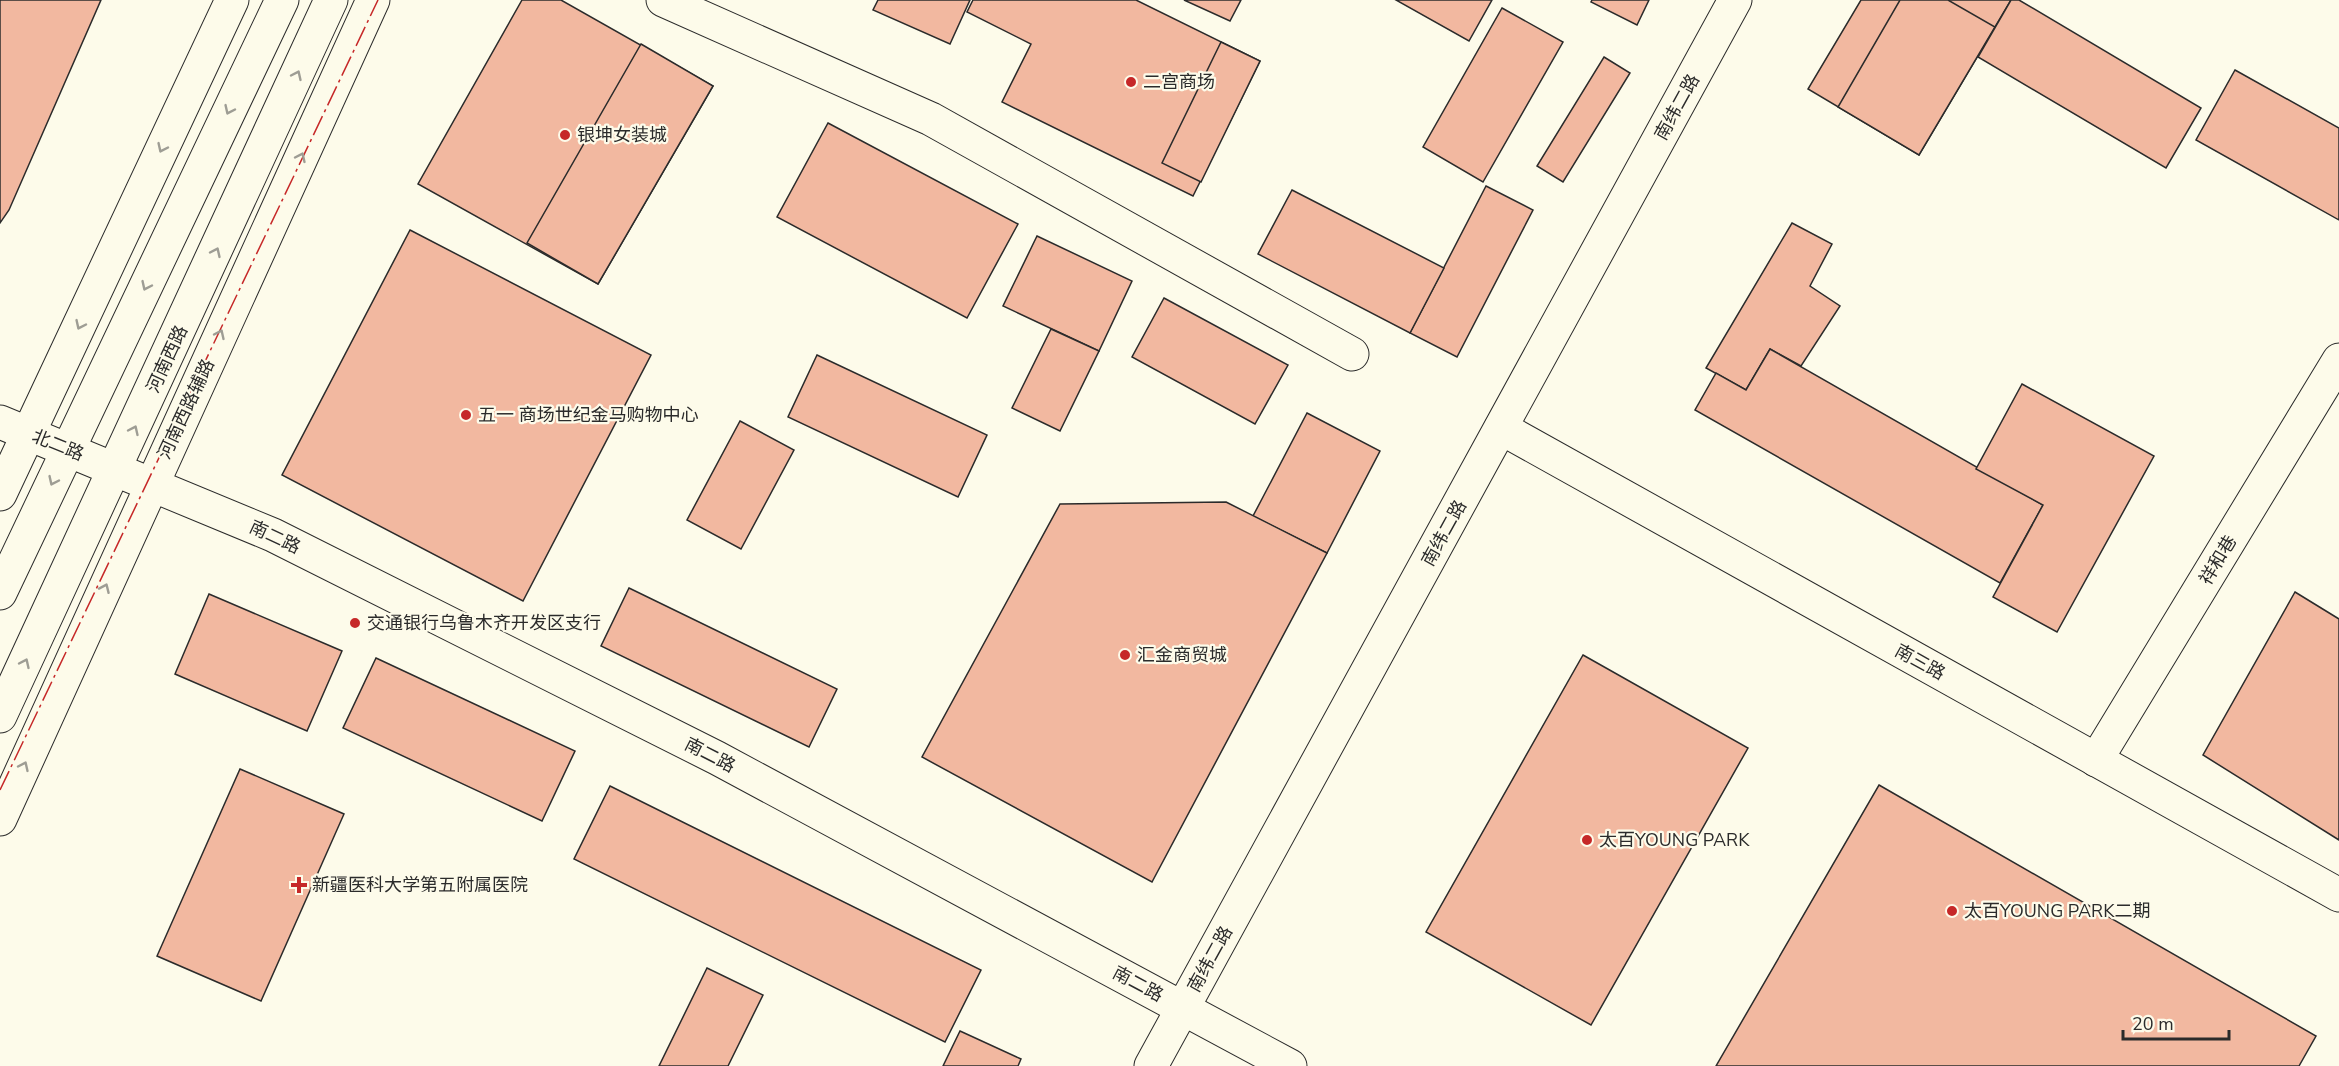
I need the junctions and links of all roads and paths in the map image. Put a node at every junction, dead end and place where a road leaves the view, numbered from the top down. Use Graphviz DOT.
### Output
graph roads {
  1 [pos="232,0"];
  2 [pos="282,0"];
  3 [pos="331,0"];
  4 [pos="373,0"];
  5 [pos="663,0"];
  6 [pos="1735,0"];
  7 [pos="1352,354"];
  8 [pos="2339,360"];
  9 [pos="14,428"];
  10 [pos="1501,428"];
  11 [pos="68,449"];
  12 [pos="116,469"];
  13 [pos="152,484"];
  14 [pos="0,494"];
  15 [pos="0,593"];
  16 [pos="0,716"];
  17 [pos="2096,760"];
  18 [pos="0,819"];
  19 [pos="2339,896"];
  20 [pos="1183,1008"];
  21 [pos="1151,1066"];
  22 [pos="1290,1066"];
  1 -- 9 [label="street, one-way"];
  2 -- 11 [label="street, one-way"];
  12 -- 3 [label="street, 河南西路, one-way"];
  13 -- 4 [label="street, 河南西路辅路, one-way"];
  5 -- 7 [label="street"];
  6 -- 10 [label="street, 南纬二路"];
  8 -- 17 [label="street, 祥和巷"];
  9 -- 11 [label="street, 北二路"];
  9 -- 14 [label="street"];
  10 -- 17 [label="street, 南三路"];
  10 -- 20 [label="street, 南纬二路"];
  11 -- 12 [label="street, 北二路"];
  11 -- 15 [label="street, one-way"];
  12 -- 13 [label="street, 南二路"];
  16 -- 12 [label="street, 河南西路, one-way"];
  18 -- 13 [label="street, 河南西路辅路, one-way"];
  13 -- 20 [label="street, 南二路"];
  17 -- 19 [label="street, 南三路"];
  20 -- 21 [label="street, 南纬二路"];
  20 -- 22 [label="street, 南二路"];
}
